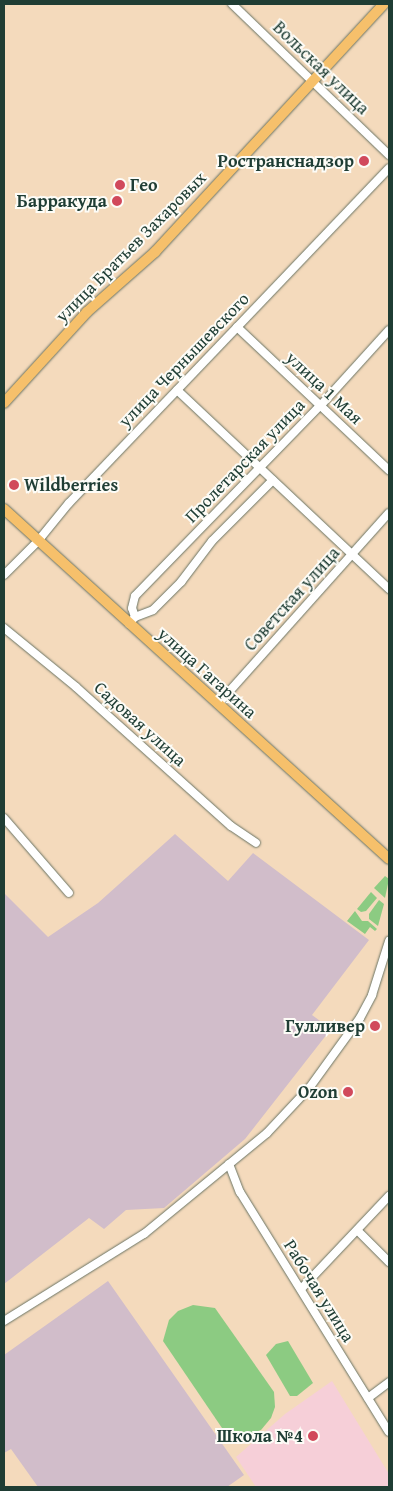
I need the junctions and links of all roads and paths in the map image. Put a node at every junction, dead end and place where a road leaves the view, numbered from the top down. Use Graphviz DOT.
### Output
graph roads {
  1 [pos="233,4"];
  2 [pos="384,4"];
  3 [pos="313,81"];
  4 [pos="389,154"];
  5 [pos="389,168"];
  6 [pos="237,327"];
  7 [pos="389,330"];
  8 [pos="177,390"];
  9 [pos="4,403"];
  10 [pos="321,405"];
  11 [pos="259,467"];
  12 [pos="389,470"];
  13 [pos="273,480"];
  14 [pos="4,509"];
  15 [pos="389,513"];
  16 [pos="38,540"];
  17 [pos="352,555"];
  18 [pos="4,576"];
  19 [pos="389,589"];
  20 [pos="132,621"];
  21 [pos="4,628"];
  22 [pos="218,704"];
  23 [pos="4,818"];
  24 [pos="256,842"];
  25 [pos="389,860"];
  26 [pos="68,893"];
  27 [pos="389,941"];
  28 [pos="229,1164"];
  29 [pos="389,1196"];
  30 [pos="358,1231"];
  31 [pos="389,1262"];
  32 [pos="301,1289"];
  33 [pos="4,1321"];
  34 [pos="389,1382"];
  35 [pos="368,1398"];
  36 [pos="389,1432"];
  1 -- 3 [label="street, Вольская улица"];
  2 -- 3 [label="main road, улица Братьев Захаровых"];
  3 -- 4 [label="street, Вольская улица"];
  3 -- 9 [label="main road, улица Братьев Захаровых"];
  5 -- 6 [label="street, улица Чернышевского"];
  6 -- 8 [label="street, улица Чернышевского"];
  6 -- 10 [label="street, улица 1 Мая"];
  7 -- 10 [label="street, Пролетарская улица"];
  8 -- 11 [label="street"];
  8 -- 16 [label="street, улица Чернышевского"];
  10 -- 11 [label="street, Пролетарская улица"];
  10 -- 12 [label="street, улица 1 Мая"];
  11 -- 13 [label="street"];
  11 -- 20 [label="street, Пролетарская улица"];
  13 -- 17 [label="street"];
  13 -- 20 [label="street, Пролетарская улица"];
  14 -- 16 [label="main road, улица Гагарина"];
  15 -- 17 [label="street, Советская улица"];
  16 -- 18 [label="street, улица Чернышевского"];
  16 -- 20 [label="main road, улица Гагарина"];
  17 -- 19 [label="street"];
  17 -- 22 [label="street, Советская улица"];
  20 -- 22 [label="main road, улица Гагарина"];
  21 -- 24 [label="street, Садовая улица"];
  22 -- 25 [label="main road, улица Гагарина"];
  23 -- 26 [label="street"];
  27 -- 28 [label="street"];
  28 -- 32 [label="street, Рабочая улица"];
  28 -- 33 [label="street"];
  29 -- 30 [label="street"];
  30 -- 31 [label="street"];
  30 -- 32 [label="street"];
  32 -- 35 [label="street, Рабочая улица"];
  34 -- 35 [label="street"];
  35 -- 36 [label="street, Рабочая улица"];
}
